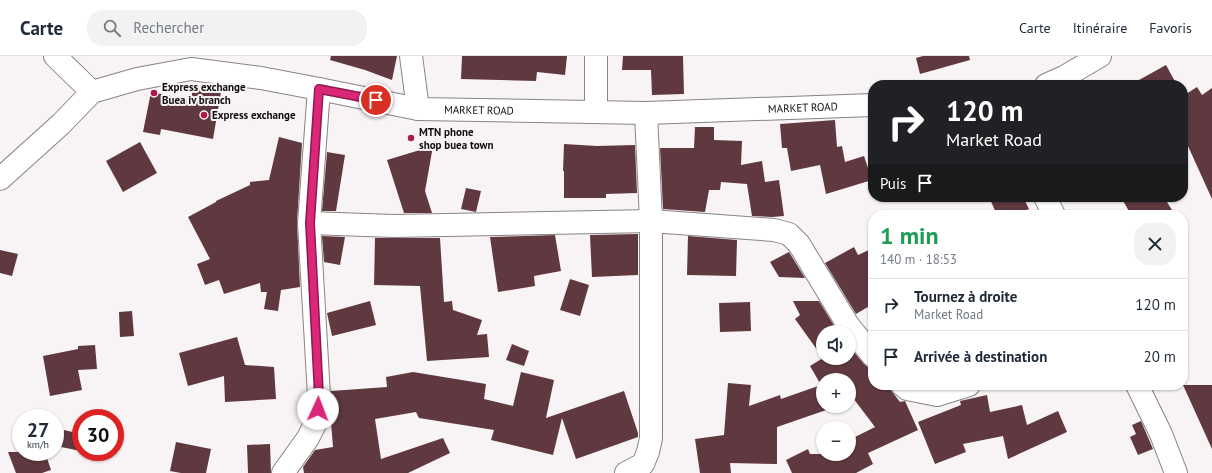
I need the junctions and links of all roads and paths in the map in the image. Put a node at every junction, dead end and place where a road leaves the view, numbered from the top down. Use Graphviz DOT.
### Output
graph roads {
  1 [pos="55,56"];
  2 [pos="411,56"];
  3 [pos="596,56"];
  4 [pos="1100,56"];
  5 [pos="1057,80"];
  6 [pos="319,89"];
  7 [pos="92,92"];
  8 [pos="868,106"];
  9 [pos="418,109"];
  10 [pos="596,112"];
  11 [pos="646,112"];
  12 [pos="0,178"];
  13 [pos="651,221"];
  14 [pos="310,223"];
  15 [pos="868,350"];
  16 [pos="912,390"];
  17 [pos="953,390"];
  18 [pos="1139,390"];
  19 [pos="283,473"];
  20 [pos="626,473"];
  21 [pos="1176,473"];
  1 -- 7 [label="street"];
  2 -- 9 [label="street"];
  3 -- 10 [label="street"];
  4 -- 5 [label="street"];
  6 -- 7 [label="street, MARKET ROAD"];
  6 -- 9 [label="street, MARKET ROAD"];
  6 -- 14 [label="street"];
  7 -- 12 [label="street"];
  8 -- 11 [label="street, MARKET ROAD"];
  9 -- 10 [label="street, MARKET ROAD"];
  10 -- 11 [label="street, MARKET ROAD"];
  11 -- 13 [label="street"];
  13 -- 14 [label="street"];
  13 -- 15 [label="street"];
  13 -- 20 [label="street"];
  14 -- 19 [label="street"];
  16 -- 17 [label="street"];
  18 -- 21 [label="street"];
}
